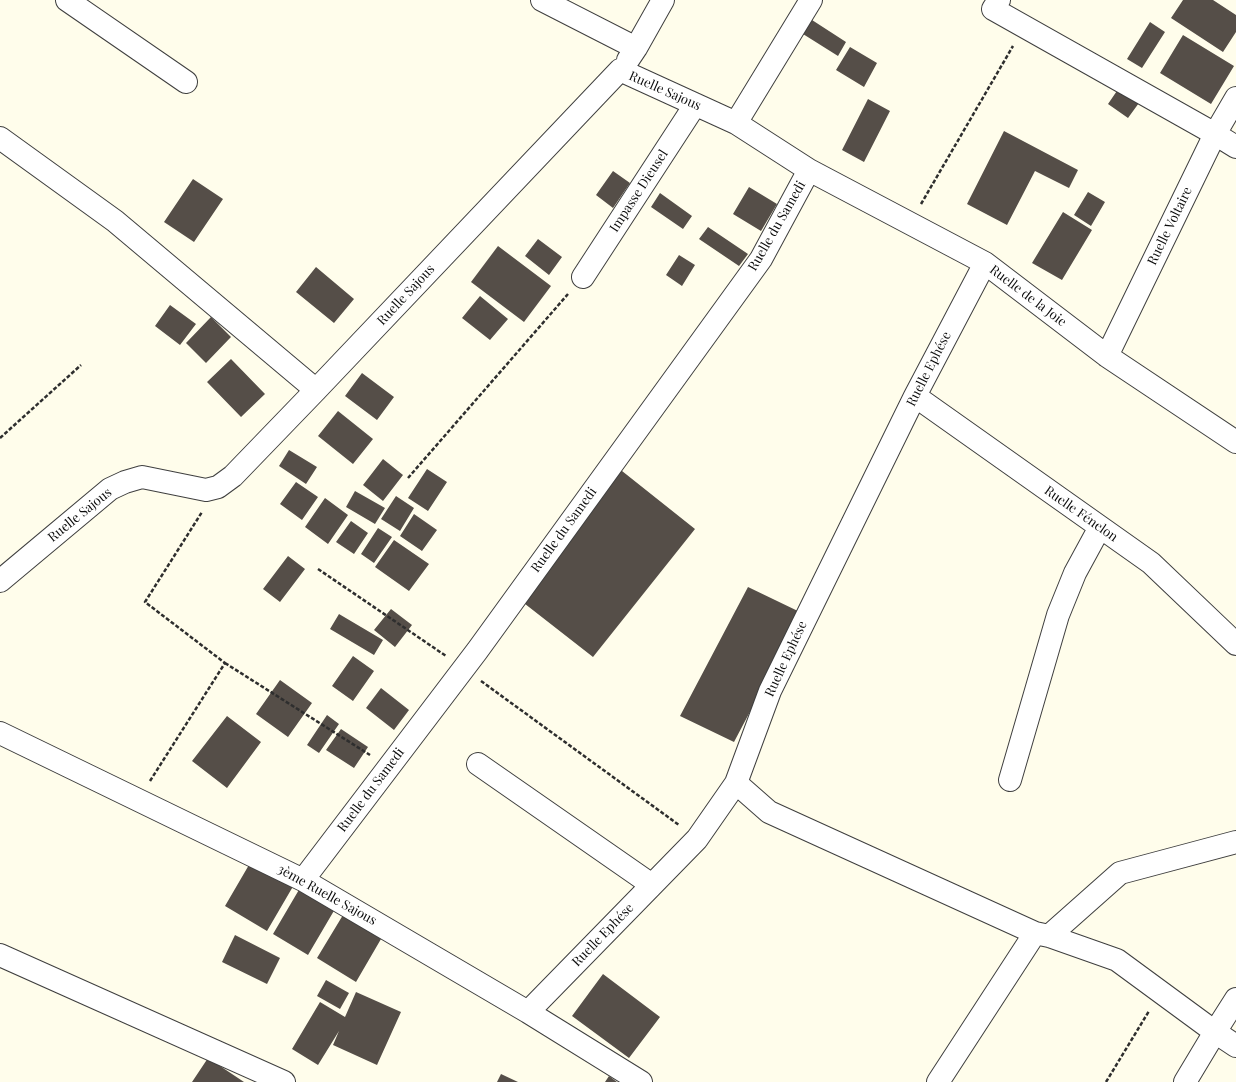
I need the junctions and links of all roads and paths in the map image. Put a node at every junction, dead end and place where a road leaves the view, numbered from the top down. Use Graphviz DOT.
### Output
graph roads {
  1 [pos="67,0"];
  2 [pos="542,0"];
  3 [pos="663,0"];
  4 [pos="811,0"];
  5 [pos="999,0"];
  6 [pos="1024,26"];
  7 [pos="636,48"];
  8 [pos="620,70"];
  9 [pos="186,82"];
  10 [pos="1236,98"];
  11 [pos="695,104"];
  12 [pos="736,123"];
  13 [pos="1215,134"];
  14 [pos="0,138"];
  15 [pos="1236,147"];
  16 [pos="809,170"];
  17 [pos="909,223"];
  18 [pos="984,263"];
  19 [pos="583,276"];
  20 [pos="1107,356"];
  21 [pos="81,365"];
  22 [pos="316,390"];
  23 [pos="915,396"];
  24 [pos="0,438"];
  25 [pos="1236,442"];
  26 [pos="408,478"];
  27 [pos="218,487"];
  28 [pos="1100,527"];
  29 [pos="318,569"];
  30 [pos="0,581"];
  31 [pos="1236,644"];
  32 [pos="224,663"];
  33 [pos="464,668"];
  34 [pos="0,733"];
  35 [pos="478,764"];
  36 [pos="389,767"];
  37 [pos="1010,780"];
  38 [pos="736,783"];
  39 [pos="138,800"];
  40 [pos="697,839"];
  41 [pos="1236,842"];
  42 [pos="303,880"];
  43 [pos="652,885"];
  44 [pos="1042,935"];
  45 [pos="0,955"];
  46 [pos="1161,992"];
  47 [pos="1236,999"];
  48 [pos="528,1012"];
  49 [pos="1215,1032"];
  50 [pos="1236,1046"];
  51 [pos="284,1082"];
  52 [pos="641,1082"];
  53 [pos="938,1082"];
  54 [pos="1106,1082"];
  55 [pos="1185,1082"];
  1 -- 9 [label="street"];
  2 -- 7 [label="street"];
  3 -- 7 [label="street"];
  4 -- 12 [label="street"];
  5 -- 6 [label="street"];
  6 -- 13 [label="street"];
  6 -- 17 [label="path"];
  7 -- 8 [label="street"];
  8 -- 11 [label="street, Ruelle Sajous"];
  8 -- 22 [label="street, Ruelle Sajous"];
  10 -- 13 [label="street, Ruelle Voltaire"];
  11 -- 12 [label="street, Ruelle Sajous"];
  11 -- 19 [label="street, Impasse Dieusel"];
  12 -- 16 [label="street, Ruelle Sajous"];
  13 -- 15 [label="street"];
  13 -- 20 [label="street, Ruelle Voltaire"];
  14 -- 22 [label="street"];
  16 -- 17 [label="street, Ruelle de la Joie"];
  16 -- 33 [label="street, Ruelle du Samedi"];
  17 -- 18 [label="street, Ruelle de la Joie"];
  18 -- 20 [label="street, Ruelle de la Joie"];
  18 -- 23 [label="street, Ruelle Ephése"];
  19 -- 26 [label="path"];
  20 -- 25 [label="street, Ruelle de la Joie"];
  21 -- 24 [label="path"];
  22 -- 27 [label="street, Ruelle Sajous"];
  23 -- 28 [label="street, Ruelle Fénelon"];
  23 -- 38 [label="street, Ruelle Ephése"];
  27 -- 30 [label="street, Ruelle Sajous"];
  27 -- 32 [label="path"];
  28 -- 31 [label="street, Ruelle Fénelon"];
  28 -- 37 [label="street"];
  29 -- 33 [label="path"];
  32 -- 36 [label="path"];
  32 -- 39 [label="path"];
  33 -- 36 [label="street, Ruelle du Samedi"];
  33 -- 40 [label="path"];
  34 -- 39 [label="street, 3ème Ruelle Sajous"];
  35 -- 43 [label="street"];
  36 -- 42 [label="street, Ruelle du Samedi"];
  38 -- 40 [label="street, Ruelle Ephése"];
  38 -- 44 [label="street"];
  39 -- 42 [label="street, 3ème Ruelle Sajous"];
  40 -- 43 [label="street, Ruelle Ephése"];
  41 -- 44 [label="street"];
  42 -- 48 [label="street, 3ème Ruelle Sajous"];
  43 -- 48 [label="street, Ruelle Ephése"];
  44 -- 46 [label="street"];
  44 -- 53 [label="street"];
  45 -- 51 [label="street"];
  46 -- 49 [label="street"];
  46 -- 54 [label="path"];
  47 -- 49 [label="street"];
  48 -- 52 [label="street, 3ème Ruelle Sajous"];
  49 -- 50 [label="street"];
  49 -- 55 [label="street"];
}
